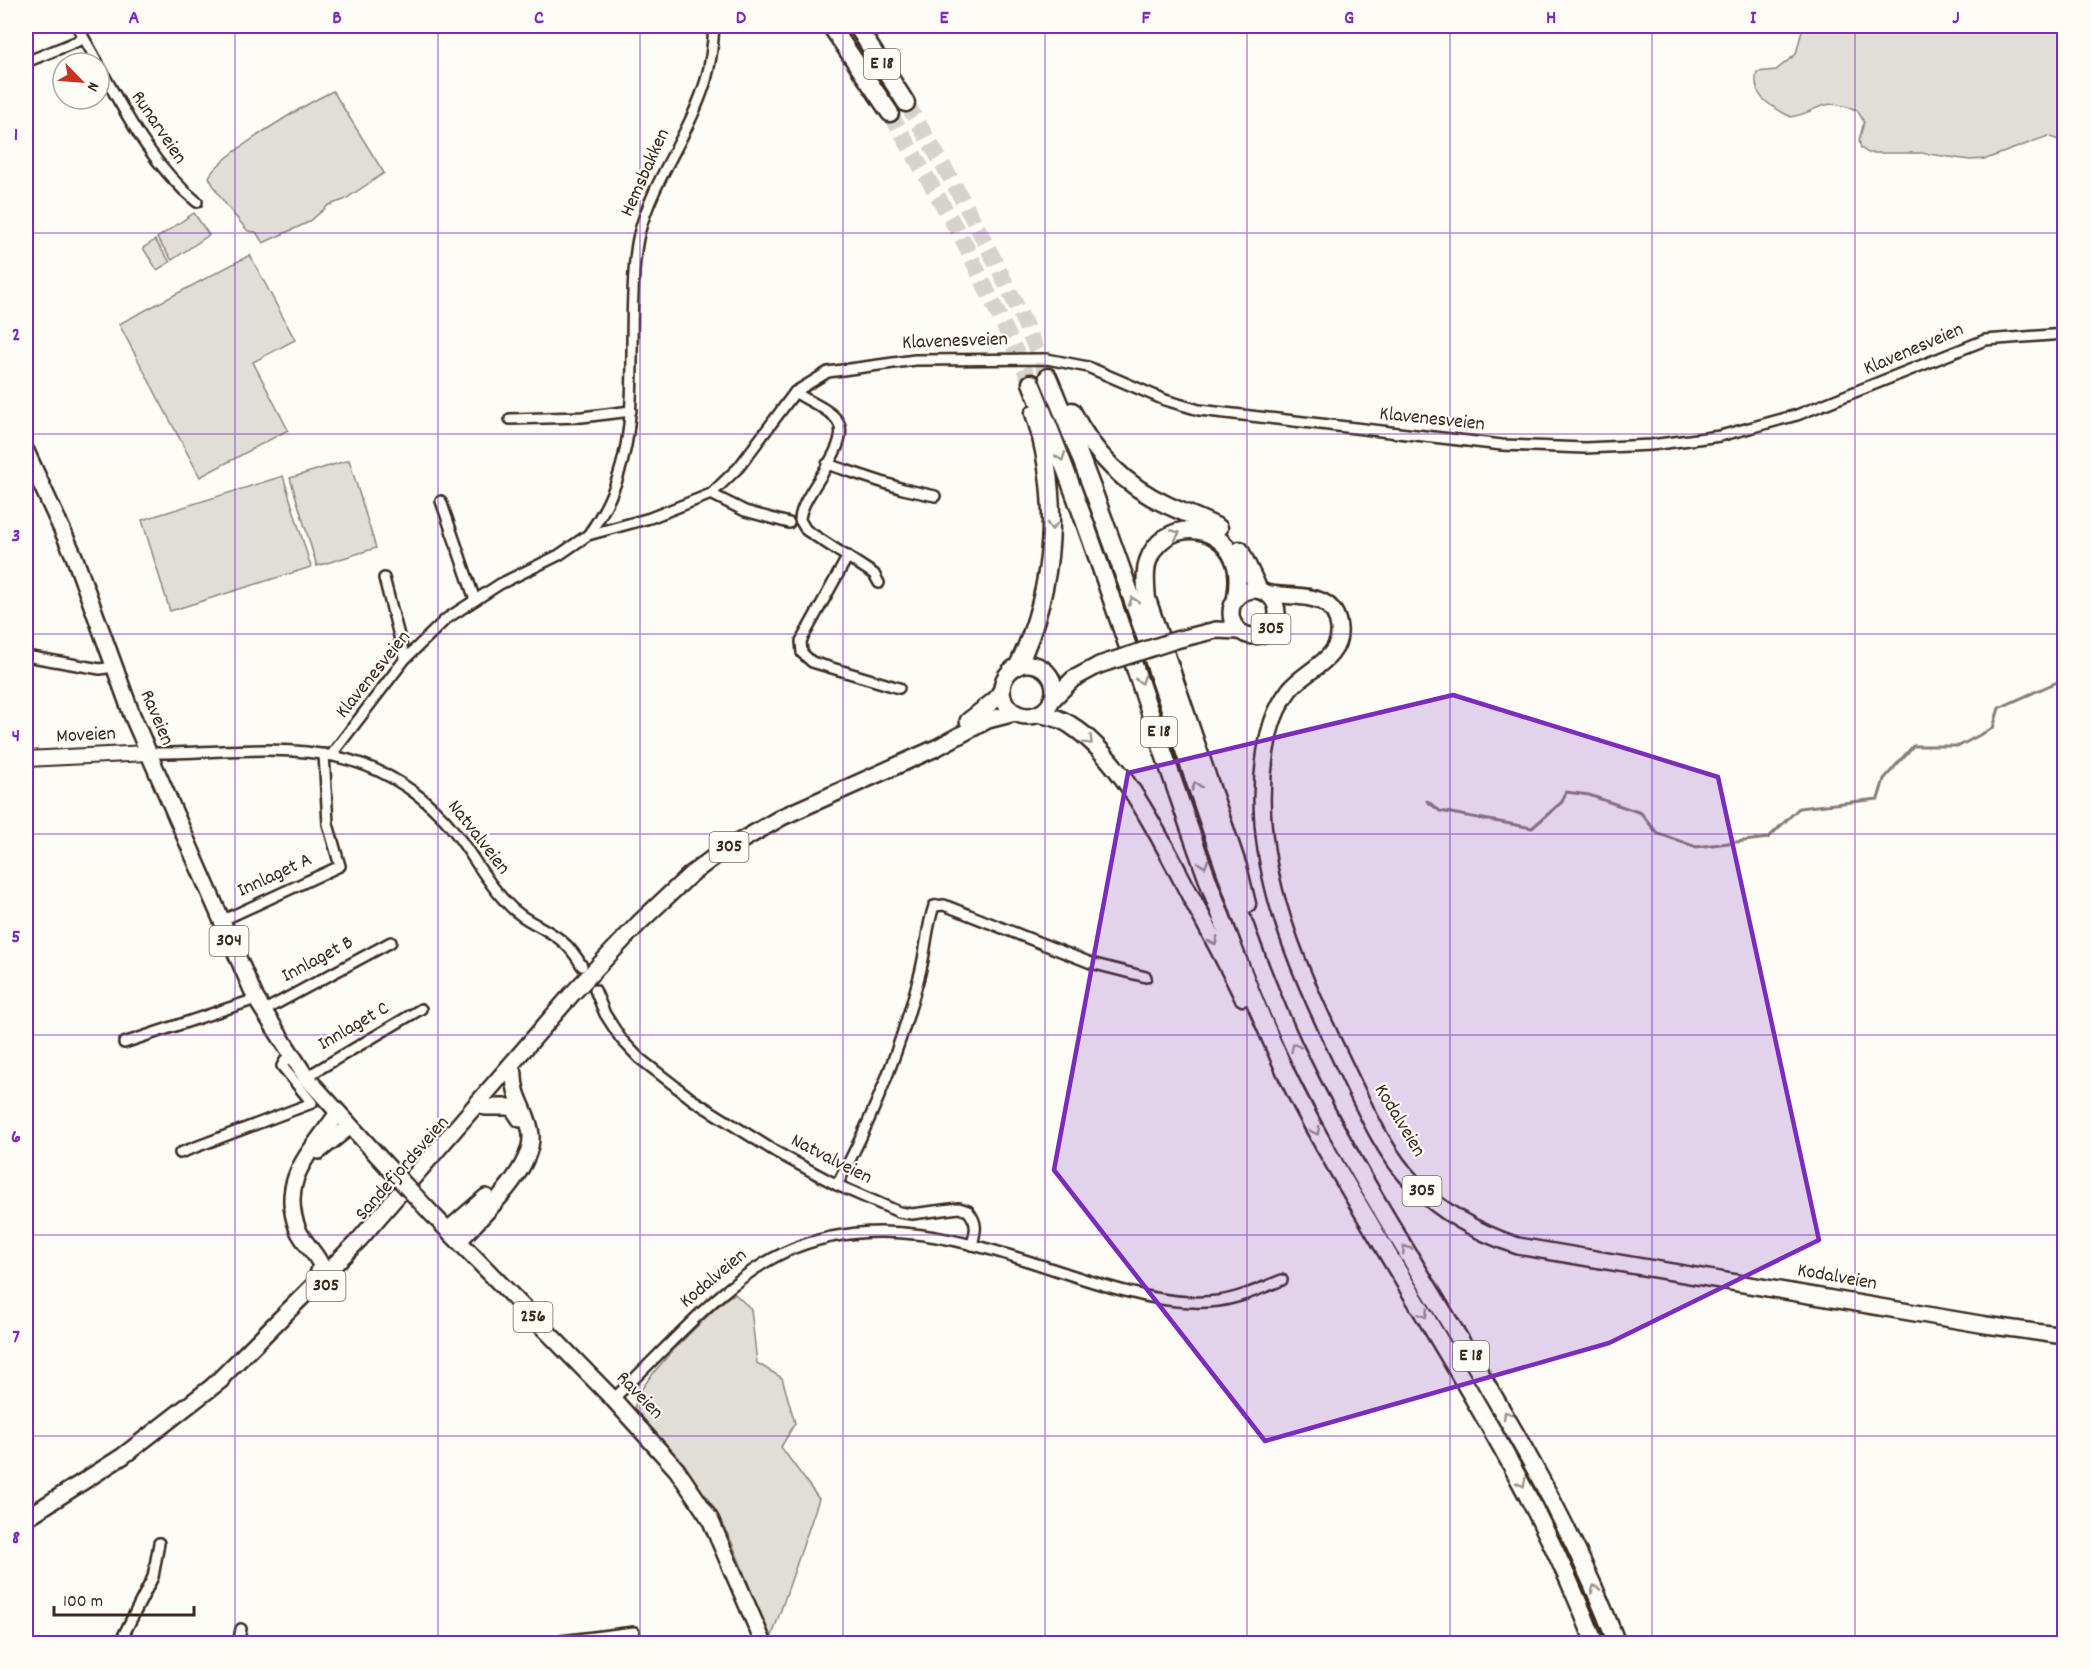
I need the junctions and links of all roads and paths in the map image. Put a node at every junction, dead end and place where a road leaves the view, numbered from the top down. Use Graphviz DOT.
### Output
graph roads {
  1 [pos="77,26"];
  2 [pos="714,26"];
  3 [pos="831,26"];
  4 [pos="857,26"];
  5 [pos="83,39"];
  6 [pos="90,51"];
  7 [pos="26,62"];
  8 [pos="111,86"];
  9 [pos="906,103"];
  10 [pos="890,113"];
  11 [pos="197,202"];
  12 [pos="2064,334"];
  13 [pos="795,392"];
  14 [pos="631,411"];
  15 [pos="510,419"];
  16 [pos="26,451"];
  17 [pos="828,464"];
  18 [pos="711,494"];
  19 [pos="935,496"];
  20 [pos="441,501"];
  21 [pos="789,523"];
  22 [pos="588,535"];
  23 [pos="848,556"];
  24 [pos="384,578"];
  25 [pos="879,583"];
  26 [pos="1262,592"];
  27 [pos="475,600"];
  28 [pos="1316,600"];
  29 [pos="1234,603"];
  30 [pos="1275,622"];
  31 [pos="1238,631"];
  32 [pos="1176,640"];
  33 [pos="26,656"];
  34 [pos="405,658"];
  35 [pos="1099,665"];
  36 [pos="1018,666"];
  37 [pos="113,667"];
  38 [pos="1047,672"];
  39 [pos="899,688"];
  40 [pos="1002,689"];
  41 [pos="1052,701"];
  42 [pos="1015,713"];
  43 [pos="1039,714"];
  44 [pos="148,753"];
  45 [pos="328,754"];
  46 [pos="26,759"];
  47 [pos="880,773"];
  48 [pos="221,921"];
  49 [pos="392,942"];
  50 [pos="604,960"];
  51 [pos="582,966"];
  52 [pos="1146,977"];
  53 [pos="595,990"];
  54 [pos="259,1005"];
  55 [pos="421,1009"];
  56 [pos="1281,1018"];
  57 [pos="124,1043"];
  58 [pos="289,1054"];
  59 [pos="514,1072"];
  60 [pos="306,1077"];
  61 [pos="1289,1079"];
  62 [pos="485,1107"];
  63 [pos="337,1114"];
  64 [pos="349,1127"];
  65 [pos="180,1153"];
  66 [pos="837,1185"];
  67 [pos="453,1235"];
  68 [pos="359,1240"];
  69 [pos="972,1245"];
  70 [pos="1282,1280"];
  71 [pos="312,1289"];
  72 [pos="2064,1336"];
  73 [pos="213,1386"];
  74 [pos="613,1398"];
  75 [pos="26,1518"];
  76 [pos="159,1543"];
  77 [pos="241,1629"];
  78 [pos="634,1632"];
  79 [pos="119,1644"];
  80 [pos="238,1644"];
  81 [pos="537,1644"];
  82 [pos="764,1644"];
  83 [pos="1595,1644"];
  84 [pos="1617,1644"];
  1 -- 5 [label="street, Runarveien"];
  2 -- 14 [label="street, Hemsbakken"];
  3 -- 10 [label="highway, E 18"];
  4 -- 9 [label="highway, E 18"];
  5 -- 6 [label="street, Runarveien"];
  5 -- 7 [label="street"];
  8 -- 11 [label="street, Runarveien"];
  12 -- 13 [label="street, Klavenesveien"];
  13 -- 17 [label="street"];
  13 -- 18 [label="street, Klavenesveien"];
  14 -- 15 [label="street"];
  14 -- 22 [label="street, Hemsbakken"];
  16 -- 37 [label="main road, Raveien / 304"];
  17 -- 19 [label="street"];
  17 -- 23 [label="street"];
  18 -- 21 [label="street"];
  18 -- 22 [label="street, Klavenesveien"];
  20 -- 27 [label="street"];
  22 -- 27 [label="street, Klavenesveien"];
  23 -- 25 [label="street"];
  23 -- 39 [label="street"];
  24 -- 34 [label="street"];
  26 -- 28 [label="main road, 305"];
  26 -- 29 [label="main road, 305"];
  26 -- 30 [label="main road, 305"];
  56 -- 26 [label="highway, E 18, one-way"];
  27 -- 34 [label="street, Klavenesveien"];
  28 -- 30 [label="main road, 305"];
  28 -- 72 [label="main road, Kodalveien / 305"];
  29 -- 31 [label="main road, 305"];
  29 -- 32 [label="main road, 305"];
  56 -- 29 [label="highway, E 18, one-way"];
  30 -- 31 [label="main road, 305"];
  31 -- 32 [label="main road, 305"];
  32 -- 35 [label="main road, 305, bridge"];
  33 -- 37 [label="street"];
  34 -- 45 [label="street, Klavenesveien"];
  35 -- 38 [label="main road, 305"];
  35 -- 41 [label="main road, 305"];
  36 -- 38 [label="main road, 305"];
  36 -- 40 [label="main road, 305"];
  36 -- 61 [label="highway, E 18"];
  37 -- 44 [label="main road, Raveien / 304"];
  38 -- 41 [label="main road"];
  40 -- 42 [label="main road"];
  40 -- 47 [label="main road, Sandefjordsveien / 305"];
  41 -- 43 [label="main road, 305"];
  42 -- 43 [label="main road, 305"];
  42 -- 47 [label="main road, Sandefjordsveien / 305"];
  43 -- 61 [label="highway, one-way"];
  44 -- 45 [label="street, Natvalveien"];
  44 -- 46 [label="street, Moveien"];
  44 -- 48 [label="main road, Raveien / 304"];
  45 -- 48 [label="street, Innlaget A"];
  45 -- 51 [label="street, Natvalveien"];
  47 -- 50 [label="main road, Sandefjordsveien / 305"];
  48 -- 54 [label="main road, Raveien / 304"];
  49 -- 54 [label="street, Innlaget B"];
  50 -- 59 [label="main road, Sandefjordsveien / 305"];
  50 -- 68 [label="main road, Sandefjordsveien / 305"];
  52 -- 66 [label="street"];
  53 -- 66 [label="street, Natvalveien"];
  54 -- 57 [label="street"];
  54 -- 58 [label="main road, Raveien / 304"];
  55 -- 60 [label="street, Innlaget C"];
  84 -- 56 [label="highway, E 18, one-way"];
  58 -- 60 [label="main road, Raveien / 304"];
  58 -- 65 [label="street, Raveien"];
  59 -- 62 [label="main road, Sandefjordsveien / 305"];
  59 -- 67 [label="main road"];
  60 -- 63 [label="main road, Raveien / 304"];
  61 -- 83 [label="highway, E 18, one-way"];
  62 -- 67 [label="main road"];
  62 -- 73 [label="main road, Sandefjordsveien / 305"];
  63 -- 64 [label="main road, Raveien"];
  63 -- 71 [label="main road, 305"];
  64 -- 67 [label="main road, Raveien, bridge"];
  64 -- 68 [label="main road, 305"];
  66 -- 69 [label="street, Natvalveien"];
  67 -- 74 [label="main road, Raveien / 256"];
  68 -- 71 [label="main road, Sandefjordsveien / 305"];
  69 -- 70 [label="street, Kodalveien"];
  69 -- 74 [label="street, Kodalveien"];
  71 -- 73 [label="main road, Sandefjordsveien / 305"];
  73 -- 75 [label="main road, Sandefjordsveien / 305"];
  74 -- 82 [label="main road, Raveien / 256"];
  76 -- 79 [label="street"];
  77 -- 80 [label="street"];
  78 -- 81 [label="street"];
}
